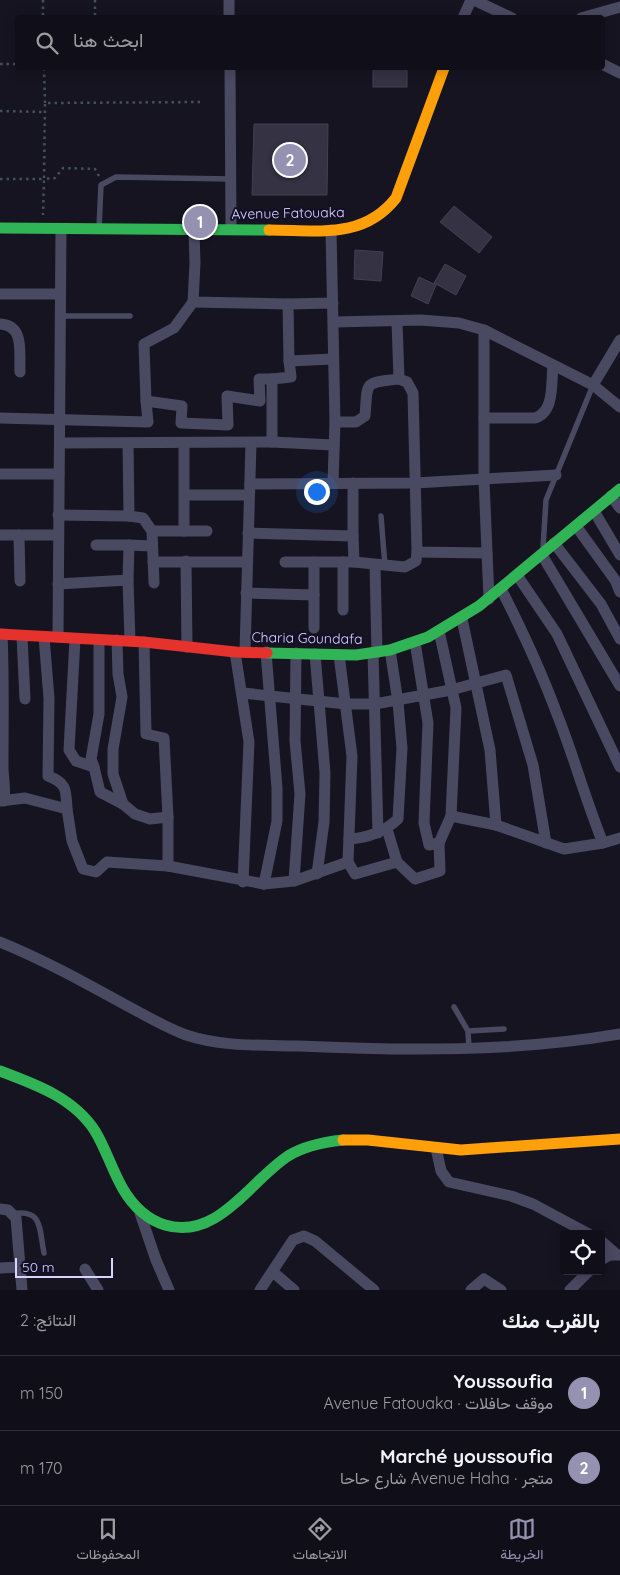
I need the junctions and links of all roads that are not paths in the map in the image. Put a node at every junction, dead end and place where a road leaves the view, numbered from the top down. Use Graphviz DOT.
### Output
graph roads {
  1 [pos="229,0"];
  2 [pos="470,0"];
  3 [pos="474,0"];
  4 [pos="620,6"];
  5 [pos="229,15"];
  6 [pos="464,15"];
  7 [pos="506,15"];
  8 [pos="591,15"];
  9 [pos="605,66"];
  10 [pos="230,70"];
  11 [pos="443,70"];
  12 [pos="620,73"];
  13 [pos="230,179"];
  14 [pos="0,228"];
  15 [pos="231,228"];
  16 [pos="61,230"];
  17 [pos="99,230"];
  18 [pos="194,230"];
  19 [pos="331,230"];
  20 [pos="0,294"];
  21 [pos="60,294"];
  22 [pos="193,302"];
  23 [pos="333,302"];
  24 [pos="288,304"];
  25 [pos="60,316"];
  26 [pos="130,316"];
  27 [pos="397,321"];
  28 [pos="334,322"];
  29 [pos="0,324"];
  30 [pos="484,330"];
  31 [pos="620,340"];
  32 [pos="333,359"];
  33 [pos="289,361"];
  34 [pos="553,365"];
  35 [pos="20,372"];
  36 [pos="272,379"];
  37 [pos="399,380"];
  38 [pos="593,385"];
  39 [pos="146,401"];
  40 [pos="620,407"];
  41 [pos="0,418"];
  42 [pos="484,418"];
  43 [pos="58,421"];
  44 [pos="335,422"];
  45 [pos="272,442"];
  46 [pos="60,443"];
  47 [pos="128,443"];
  48 [pos="251,443"];
  49 [pos="184,444"];
  50 [pos="334,445"];
  51 [pos="0,474"];
  52 [pos="59,474"];
  53 [pos="556,475"];
  54 [pos="484,480"];
  55 [pos="333,482"];
  56 [pos="353,482"];
  57 [pos="415,482"];
  58 [pos="250,489"];
  59 [pos="616,492"];
  60 [pos="185,495"];
  61 [pos="620,508"];
  62 [pos="594,511"];
  63 [pos="58,515"];
  64 [pos="129,516"];
  65 [pos="381,516"];
  66 [pos="576,526"];
  67 [pos="152,531"];
  68 [pos="184,531"];
  69 [pos="207,531"];
  70 [pos="248,534"];
  71 [pos="0,535"];
  72 [pos="20,535"];
  73 [pos="58,535"];
  74 [pos="353,536"];
  75 [pos="554,543"];
  76 [pos="96,545"];
  77 [pos="129,545"];
  78 [pos="152,546"];
  79 [pos="417,552"];
  80 [pos="487,553"];
  81 [pos="542,555"];
  82 [pos="620,555"];
  83 [pos="153,562"];
  84 [pos="186,562"];
  85 [pos="246,562"];
  86 [pos="285,562"];
  87 [pos="314,562"];
  88 [pos="348,562"];
  89 [pos="380,565"];
  90 [pos="517,575"];
  91 [pos="20,580"];
  92 [pos="128,580"];
  93 [pos="154,583"];
  94 [pos="58,584"];
  95 [pos="501,590"];
  96 [pos="620,592"];
  97 [pos="246,593"];
  98 [pos="314,595"];
  99 [pos="489,599"];
  100 [pos="343,610"];
  101 [pos="462,618"];
  102 [pos="314,628"];
  103 [pos="439,631"];
  104 [pos="1,634"];
  105 [pos="22,636"];
  106 [pos="44,637"];
  107 [pos="58,637"];
  108 [pos="620,638"];
  109 [pos="75,639"];
  110 [pos="99,640"];
  111 [pos="117,640"];
  112 [pos="130,641"];
  113 [pos="144,642"];
  114 [pos="416,642"];
  115 [pos="187,647"];
  116 [pos="390,650"];
  117 [pos="240,652"];
  118 [pos="266,652"];
  119 [pos="296,653"];
  120 [pos="375,653"];
  121 [pos="315,654"];
  122 [pos="339,655"];
  123 [pos="475,682"];
  124 [pos="620,686"];
  125 [pos="451,690"];
  126 [pos="243,693"];
  127 [pos="424,696"];
  128 [pos="271,697"];
  129 [pos="295,698"];
  130 [pos="25,699"];
  131 [pos="319,701"];
  132 [pos="398,702"];
  133 [pos="346,704"];
  134 [pos="375,704"];
  135 [pos="94,767"];
  136 [pos="620,767"];
  137 [pos="2,801"];
  138 [pos="123,804"];
  139 [pos="67,809"];
  140 [pos="451,816"];
  141 [pos="168,817"];
  142 [pos="496,825"];
  143 [pos="382,831"];
  144 [pos="620,838"];
  145 [pos="349,839"];
  146 [pos="439,843"];
  147 [pos="546,843"];
  148 [pos="603,843"];
  149 [pos="348,862"];
  150 [pos="397,862"];
  151 [pos="168,866"];
  152 [pos="317,874"];
  153 [pos="294,881"];
  154 [pos="243,882"];
  155 [pos="264,884"];
  156 [pos="0,942"];
  157 [pos="454,1006"];
  158 [pos="504,1029"];
  159 [pos="468,1032"];
  160 [pos="620,1034"];
  161 [pos="469,1048"];
  162 [pos="0,1071"];
  163 [pos="620,1139"];
  164 [pos="436,1148"];
  165 [pos="0,1209"];
  166 [pos="140,1213"];
  167 [pos="12,1214"];
  168 [pos="582,1230"];
  169 [pos="605,1244"];
  170 [pos="44,1253"];
  171 [pos="618,1255"];
  172 [pos="605,1258"];
  173 [pos="21,1267"];
  174 [pos="0,1268"];
  175 [pos="85,1269"];
  176 [pos="273,1272"];
  177 [pos="585,1275"];
  178 [pos="572,1289"];
  179 [pos="22,1290"];
  180 [pos="98,1290"];
  181 [pos="169,1290"];
  182 [pos="260,1290"];
  183 [pos="294,1290"];
  184 [pos="374,1290"];
  185 [pos="471,1290"];
  186 [pos="501,1290"];
  1 -- 5 [label="street"];
  2 -- 6 [label="street"];
  3 -- 7 [label="street"];
  4 -- 8 [label="street"];
  9 -- 12 [label="street"];
  10 -- 13 [label="street"];
  11 -- 19 [label="street, Avenue Fatouaka"];
  13 -- 15 [label="street"];
  13 -- 17 [label="lane"];
  14 -- 16 [label="street, Avenue Fatouaka"];
  15 -- 18 [label="street, Avenue Fatouaka"];
  15 -- 19 [label="street, Avenue Fatouaka"];
  16 -- 17 [label="street, Avenue Fatouaka"];
  16 -- 21 [label="street"];
  17 -- 18 [label="street, Avenue Fatouaka"];
  18 -- 22 [label="street"];
  19 -- 23 [label="street"];
  20 -- 21 [label="street"];
  21 -- 25 [label="street"];
  22 -- 24 [label="street"];
  22 -- 39 [label="street"];
  23 -- 24 [label="street"];
  23 -- 28 [label="street"];
  24 -- 33 [label="street"];
  25 -- 26 [label="lane"];
  25 -- 43 [label="street"];
  27 -- 28 [label="street"];
  27 -- 30 [label="street"];
  27 -- 37 [label="street"];
  28 -- 32 [label="street"];
  29 -- 35 [label="street"];
  30 -- 34 [label="street"];
  30 -- 42 [label="street"];
  31 -- 38 [label="street"];
  32 -- 33 [label="street"];
  32 -- 44 [label="street"];
  33 -- 36 [label="street"];
  34 -- 38 [label="street"];
  34 -- 42 [label="street"];
  36 -- 39 [label="street"];
  36 -- 45 [label="street"];
  37 -- 44 [label="street"];
  37 -- 57 [label="street"];
  38 -- 40 [label="street"];
  38 -- 53 [label="lane"];
  39 -- 43 [label="street"];
  41 -- 43 [label="street"];
  42 -- 54 [label="street"];
  43 -- 46 [label="street"];
  44 -- 50 [label="street"];
  45 -- 48 [label="street"];
  45 -- 50 [label="street"];
  46 -- 47 [label="street"];
  46 -- 52 [label="street"];
  47 -- 49 [label="street"];
  47 -- 64 [label="street"];
  48 -- 49 [label="street"];
  48 -- 58 [label="street"];
  49 -- 60 [label="street"];
  50 -- 55 [label="street"];
  51 -- 52 [label="street"];
  52 -- 63 [label="street"];
  53 -- 54 [label="street"];
  53 -- 81 [label="lane"];
  54 -- 57 [label="street"];
  54 -- 80 [label="street"];
  55 -- 56 [label="street"];
  55 -- 58 [label="street"];
  56 -- 57 [label="street"];
  56 -- 74 [label="street"];
  57 -- 79 [label="street"];
  58 -- 60 [label="street"];
  58 -- 70 [label="street"];
  59 -- 61 [label="street"];
  59 -- 62 [label="street, Charia Goundafa"];
  60 -- 68 [label="street"];
  62 -- 66 [label="street, Charia Goundafa"];
  62 -- 82 [label="street"];
  63 -- 64 [label="street"];
  63 -- 73 [label="street"];
  64 -- 67 [label="street"];
  65 -- 89 [label="lane"];
  66 -- 75 [label="street, Charia Goundafa"];
  66 -- 96 [label="street"];
  67 -- 68 [label="street"];
  67 -- 78 [label="street"];
  68 -- 69 [label="street"];
  70 -- 74 [label="street"];
  70 -- 85 [label="street"];
  71 -- 72 [label="street"];
  72 -- 73 [label="street"];
  72 -- 91 [label="street"];
  73 -- 94 [label="street"];
  74 -- 88 [label="street"];
  75 -- 81 [label="street, Charia Goundafa"];
  75 -- 108 [label="street"];
  76 -- 77 [label="street"];
  77 -- 78 [label="street"];
  77 -- 92 [label="street"];
  78 -- 83 [label="street"];
  79 -- 80 [label="street"];
  79 -- 89 [label="street"];
  80 -- 99 [label="street"];
  81 -- 90 [label="street, Charia Goundafa"];
  81 -- 124 [label="street"];
  83 -- 84 [label="street"];
  83 -- 93 [label="street"];
  84 -- 85 [label="street"];
  84 -- 115 [label="street"];
  85 -- 97 [label="street"];
  86 -- 87 [label="street"];
  87 -- 88 [label="street"];
  87 -- 98 [label="street"];
  88 -- 89 [label="street"];
  88 -- 100 [label="street"];
  89 -- 120 [label="street"];
  90 -- 95 [label="street, Charia Goundafa"];
  90 -- 136 [label="street"];
  92 -- 94 [label="street"];
  92 -- 112 [label="street"];
  94 -- 107 [label="street"];
  95 -- 99 [label="street, Charia Goundafa"];
  95 -- 148 [label="street"];
  97 -- 98 [label="street"];
  97 -- 117 [label="street"];
  98 -- 102 [label="street"];
  99 -- 101 [label="street, Charia Goundafa"];
  101 -- 103 [label="street, Charia Goundafa"];
  101 -- 123 [label="street"];
  103 -- 114 [label="street, Charia Goundafa"];
  103 -- 125 [label="street"];
  104 -- 105 [label="street, Charia Goundafa"];
  104 -- 137 [label="street"];
  105 -- 106 [label="street, Charia Goundafa"];
  105 -- 130 [label="street"];
  106 -- 107 [label="street, Charia Goundafa"];
  106 -- 139 [label="street"];
  107 -- 109 [label="street, Charia Goundafa"];
  109 -- 110 [label="street, Charia Goundafa"];
  109 -- 135 [label="street"];
  110 -- 111 [label="street, Charia Goundafa"];
  110 -- 135 [label="street"];
  111 -- 112 [label="street, Charia Goundafa"];
  111 -- 138 [label="street"];
  112 -- 113 [label="street, Charia Goundafa"];
  113 -- 115 [label="street, Charia Goundafa"];
  113 -- 141 [label="street"];
  114 -- 116 [label="street, Charia Goundafa"];
  114 -- 127 [label="street"];
  115 -- 117 [label="street, Charia Goundafa"];
  116 -- 120 [label="street, Charia Goundafa"];
  116 -- 132 [label="street"];
  117 -- 118 [label="street, Charia Goundafa"];
  117 -- 126 [label="street"];
  118 -- 119 [label="street, Charia Goundafa"];
  118 -- 128 [label="street"];
  119 -- 121 [label="street, Charia Goundafa"];
  119 -- 129 [label="street"];
  120 -- 122 [label="street, Charia Goundafa"];
  120 -- 134 [label="street"];
  121 -- 122 [label="street, Charia Goundafa"];
  121 -- 131 [label="street"];
  122 -- 133 [label="street"];
  123 -- 125 [label="street"];
  123 -- 142 [label="street"];
  123 -- 147 [label="street"];
  125 -- 127 [label="street"];
  125 -- 140 [label="street"];
  126 -- 128 [label="street"];
  126 -- 154 [label="street"];
  127 -- 132 [label="street"];
  127 -- 146 [label="street"];
  128 -- 129 [label="street"];
  128 -- 155 [label="street"];
  129 -- 131 [label="street"];
  129 -- 153 [label="street"];
  131 -- 133 [label="street"];
  131 -- 152 [label="street"];
  132 -- 134 [label="street"];
  132 -- 143 [label="street"];
  133 -- 134 [label="street"];
  133 -- 145 [label="street"];
  134 -- 143 [label="street"];
  135 -- 138 [label="street"];
  137 -- 139 [label="street"];
  138 -- 141 [label="street"];
  139 -- 151 [label="street"];
  140 -- 142 [label="street"];
  140 -- 146 [label="street"];
  141 -- 151 [label="street"];
  142 -- 147 [label="street"];
  143 -- 145 [label="street"];
  143 -- 150 [label="street"];
  144 -- 148 [label="street"];
  145 -- 149 [label="street"];
  146 -- 150 [label="street"];
  147 -- 148 [label="street"];
  149 -- 150 [label="street"];
  149 -- 152 [label="street"];
  151 -- 154 [label="street"];
  152 -- 153 [label="street"];
  153 -- 155 [label="street"];
  154 -- 155 [label="street"];
  156 -- 161 [label="street"];
  157 -- 159 [label="lane"];
  158 -- 159 [label="lane"];
  159 -- 161 [label="lane"];
  160 -- 161 [label="street"];
  162 -- 166 [label="street"];
  163 -- 164 [label="street"];
  164 -- 166 [label="street"];
  164 -- 168 [label="street"];
  165 -- 167 [label="street"];
  166 -- 181 [label="street"];
  167 -- 170 [label="lane"];
  167 -- 173 [label="street"];
  169 -- 171 [label="street"];
  171 -- 172 [label="street"];
  173 -- 174 [label="street"];
  173 -- 179 [label="street"];
  175 -- 180 [label="street"];
  176 -- 182 [label="street"];
  176 -- 183 [label="street"];
  176 -- 184 [label="street"];
  177 -- 178 [label="street"];
  185 -- 186 [label="street"];
}
